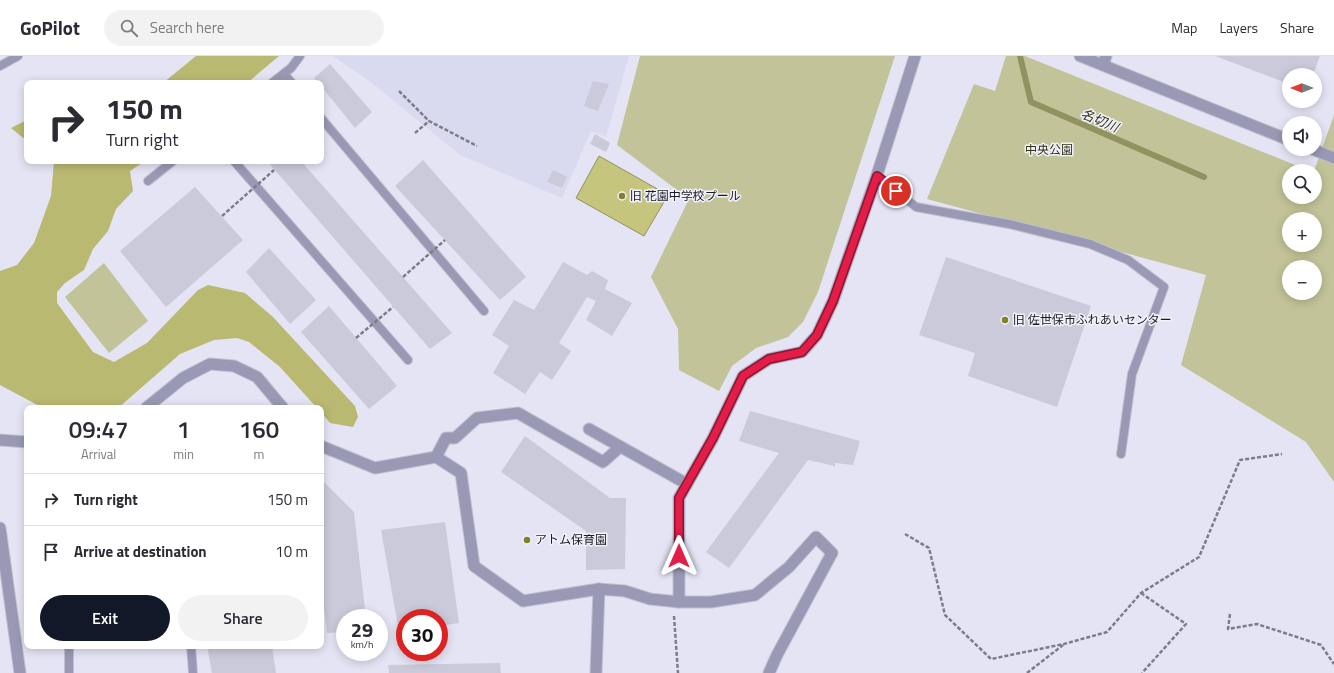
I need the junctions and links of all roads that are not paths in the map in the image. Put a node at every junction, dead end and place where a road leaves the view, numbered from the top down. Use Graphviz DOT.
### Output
graph roads {
  1 [pos="18,56"];
  2 [pos="300,56"];
  3 [pos="915,56"];
  4 [pos="1080,56"];
  5 [pos="1105,60"];
  6 [pos="0,66"];
  7 [pos="284,74"];
  8 [pos="276,80"];
  9 [pos="289,80"];
  10 [pos="324,122"];
  11 [pos="1282,137"];
  12 [pos="1322,153"];
  13 [pos="1334,158"];
  14 [pos="169,164"];
  15 [pos="237,164"];
  16 [pos="877,176"];
  17 [pos="148,181"];
  18 [pos="484,311"];
  19 [pos="408,360"];
  20 [pos="150,405"];
  21 [pos="280,405"];
  22 [pos="589,429"];
  23 [pos="0,440"];
  24 [pos="24,442"];
  25 [pos="324,447"];
  26 [pos="620,447"];
  27 [pos="1121,454"];
  28 [pos="436,457"];
  29 [pos="687,484"];
  30 [pos="0,528"];
  31 [pos="599,589"];
  32 [pos="679,602"];
  33 [pos="69,649"];
  34 [pos="191,649"];
  35 [pos="20,673"];
  36 [pos="69,673"];
  37 [pos="193,673"];
  38 [pos="596,673"];
  39 [pos="769,673"];
  1 -- 6 [label="lane"];
  2 -- 7 [label="lane"];
  3 -- 16 [label="street"];
  4 -- 5 [label="street"];
  5 -- 11 [label="street"];
  7 -- 8 [label="lane"];
  7 -- 9 [label="lane"];
  10 -- 18 [label="lane"];
  12 -- 13 [label="street"];
  14 -- 17 [label="lane"];
  15 -- 19 [label="lane"];
  16 -- 27 [label="lane"];
  16 -- 29 [label="street"];
  20 -- 21 [label="street"];
  22 -- 26 [label="street"];
  23 -- 24 [label="street"];
  25 -- 28 [label="street"];
  26 -- 28 [label="street"];
  26 -- 29 [label="street"];
  28 -- 31 [label="street"];
  29 -- 32 [label="street"];
  30 -- 35 [label="street"];
  31 -- 32 [label="street"];
  31 -- 38 [label="street"];
  32 -- 39 [label="street"];
  33 -- 36 [label="lane"];
  34 -- 37 [label="lane"];
}
